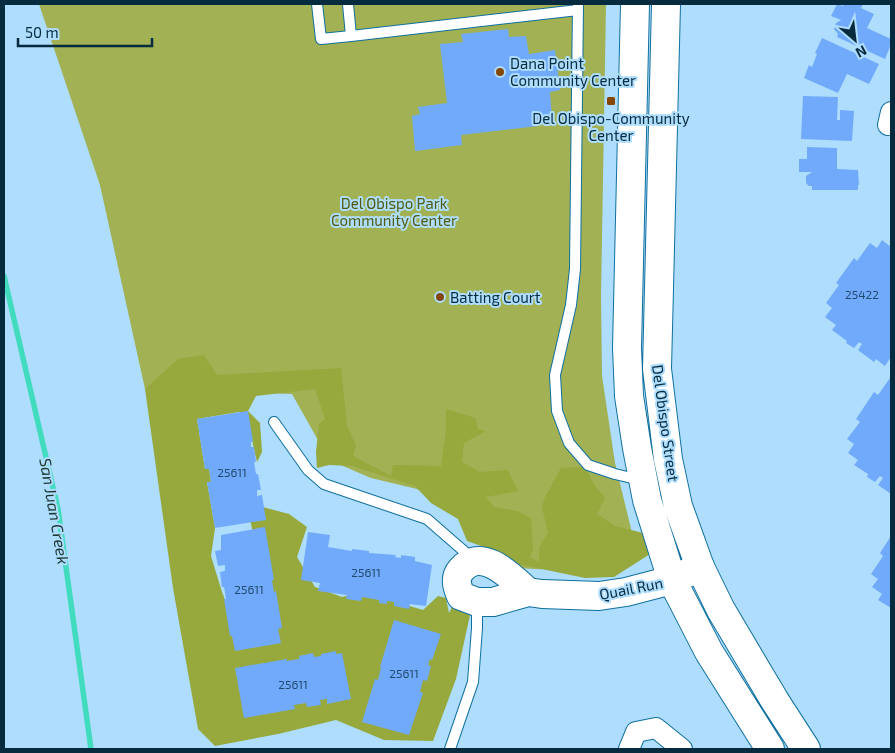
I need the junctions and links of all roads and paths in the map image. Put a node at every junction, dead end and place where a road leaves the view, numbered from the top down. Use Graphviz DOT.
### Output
graph roads {
  1 [pos="317,4"];
  2 [pos="348,4"];
  3 [pos="635,4"];
  4 [pos="666,4"];
  5 [pos="578,7"];
  6 [pos="351,36"];
  7 [pos="274,422"];
  8 [pos="643,480"];
  9 [pos="475,561"];
  10 [pos="700,567"];
  11 [pos="672,580"];
  12 [pos="528,592"];
  13 [pos="477,602"];
  14 [pos="450,749"];
  15 [pos="629,749"];
  16 [pos="682,749"];
  17 [pos="770,749"];
  18 [pos="806,749"];
  1 -- 6 [label="lane"];
  2 -- 6 [label="lane"];
  3 -- 8 [label="main road, Del Obispo Street"];
  4 -- 10 [label="main road, Del Obispo Street"];
  5 -- 6 [label="lane"];
  5 -- 8 [label="lane"];
  7 -- 9 [label="lane"];
  8 -- 11 [label="main road, Del Obispo Street"];
  9 -- 12 [label="main road"];
  9 -- 13 [label="main road"];
  10 -- 11 [label="main road, Quail Run"];
  10 -- 18 [label="main road, Del Obispo Street"];
  11 -- 12 [label="main road, Quail Run"];
  11 -- 17 [label="main road, Del Obispo Street"];
  12 -- 13 [label="main road, Quail Run"];
  13 -- 14 [label="lane"];
  15 -- 16 [label="street"];
}
